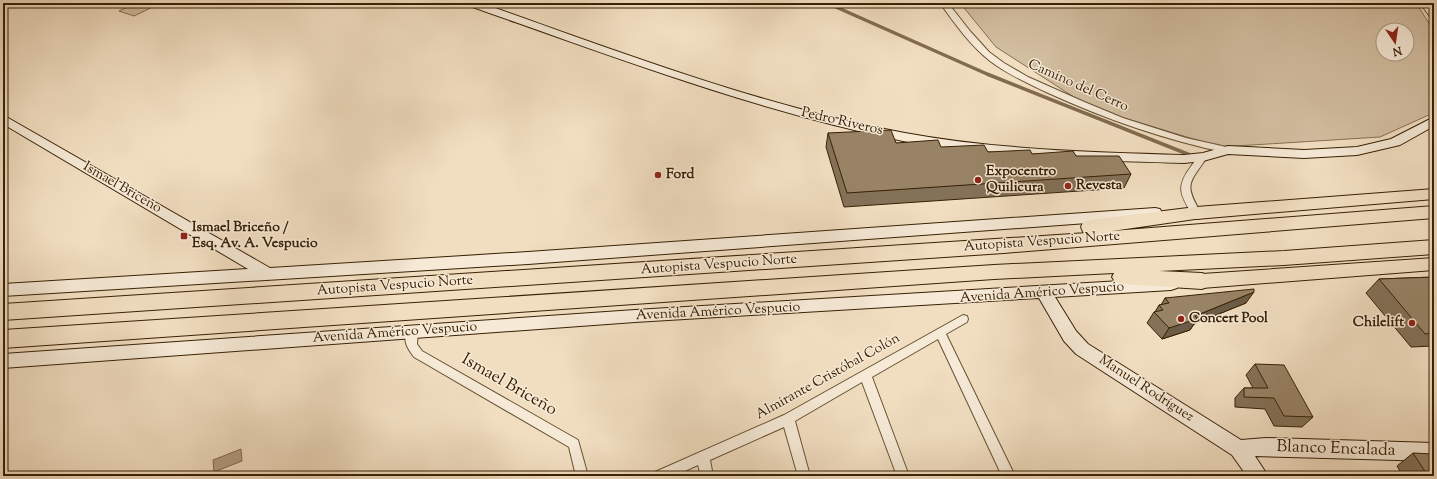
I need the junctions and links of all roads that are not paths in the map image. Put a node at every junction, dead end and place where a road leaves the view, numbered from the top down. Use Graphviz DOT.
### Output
graph roads {
  1 [pos="470,3"];
  2 [pos="944,3"];
  3 [pos="1424,3"];
  4 [pos="1434,16"];
  5 [pos="3,119"];
  6 [pos="1434,122"];
  7 [pos="1228,150"];
  8 [pos="1203,157"];
  9 [pos="1434,194"];
  10 [pos="1434,212"];
  11 [pos="1196,213"];
  12 [pos="1004,246"];
  13 [pos="1434,247"];
  14 [pos="242,258"];
  15 [pos="1434,264"];
  16 [pos="994,272"];
  17 [pos="270,275"];
  18 [pos="222,278"];
  19 [pos="1202,281"];
  20 [pos="3,290"];
  21 [pos="1044,293"];
  22 [pos="3,312"];
  23 [pos="963,319"];
  24 [pos="412,332"];
  25 [pos="940,332"];
  26 [pos="3,339"];
  27 [pos="3,361"];
  28 [pos="865,374"];
  29 [pos="788,419"];
  30 [pos="1239,449"];
  31 [pos="1434,452"];
  32 [pos="703,457"];
  33 [pos="582,476"];
  34 [pos="660,476"];
  35 [pos="707,476"];
  36 [pos="804,476"];
  37 [pos="903,476"];
  38 [pos="1009,476"];
  39 [pos="1258,476"];
  1 -- 8 [label="main road, Pedro Riveros"];
  2 -- 7 [label="street, Camino del Cerro"];
  3 -- 4 [label="street"];
  5 -- 14 [label="main road, Ismael Briceño"];
  6 -- 7 [label="main road, Pedro Riveros"];
  7 -- 8 [label="main road, Pedro Riveros"];
  8 -- 11 [label="street"];
  9 -- 11 [label="main road"];
  10 -- 12 [label="highway, Autopista Vespucio Norte"];
  11 -- 12 [label="highway"];
  11 -- 17 [label="main road"];
  12 -- 22 [label="highway, Autopista Vespucio Norte"];
  13 -- 16 [label="highway, Autopista Vespucio Norte"];
  14 -- 17 [label="main road, Ismael Briceño"];
  14 -- 18 [label="main road"];
  15 -- 19 [label="main road, Avenida Américo Vespucio"];
  16 -- 19 [label="highway"];
  16 -- 26 [label="highway, Autopista Vespucio Norte"];
  17 -- 18 [label="main road"];
  18 -- 20 [label="main road"];
  19 -- 21 [label="main road, Avenida Américo Vespucio"];
  21 -- 24 [label="main road, Avenida Américo Vespucio"];
  21 -- 30 [label="main road, Manuel Rodríguez"];
  23 -- 25 [label="street, Almirante Cristóbal Colón"];
  24 -- 27 [label="main road, Avenida Américo Vespucio"];
  24 -- 33 [label="street, Ismael Briceño"];
  25 -- 28 [label="street, Almirante Cristóbal Colón"];
  25 -- 38 [label="street"];
  28 -- 29 [label="street, Almirante Cristóbal Colón"];
  28 -- 37 [label="street"];
  29 -- 32 [label="street, Almirante Cristóbal Colón"];
  29 -- 36 [label="street"];
  30 -- 31 [label="main road, Blanco Encalada"];
  30 -- 39 [label="main road, Manuel Rodríguez"];
  32 -- 34 [label="street, Almirante Cristóbal Colón"];
  32 -- 35 [label="street"];
}
